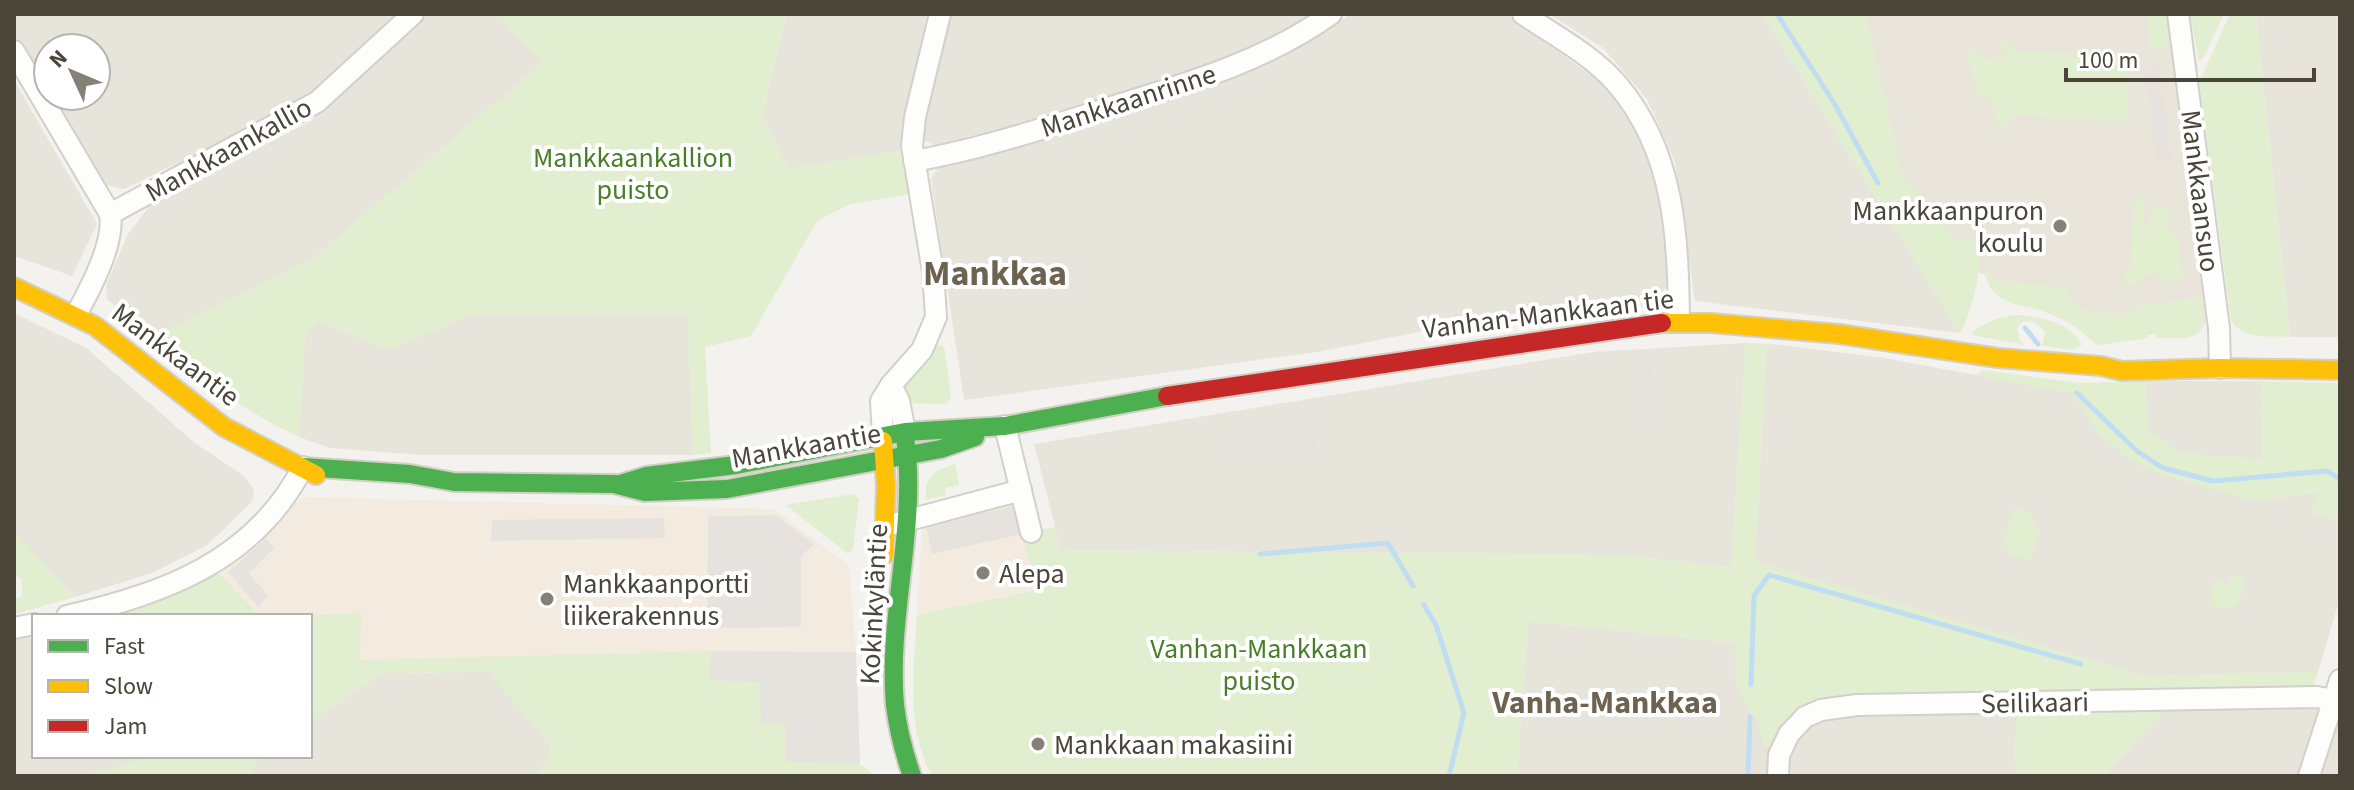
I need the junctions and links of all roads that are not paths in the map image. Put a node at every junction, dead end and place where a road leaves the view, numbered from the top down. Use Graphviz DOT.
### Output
graph roads {
  1 [pos="413,14"];
  2 [pos="940,14"];
  3 [pos="1331,14"];
  4 [pos="1523,14"];
  5 [pos="2178,14"];
  6 [pos="14,51"];
  7 [pos="914,161"];
  8 [pos="110,214"];
  9 [pos="14,287"];
  10 [pos="76,315"];
  11 [pos="1679,322"];
  12 [pos="2340,354"];
  13 [pos="2220,360"];
  14 [pos="2340,370"];
  15 [pos="891,385"];
  16 [pos="1005,426"];
  17 [pos="905,432"];
  18 [pos="883,436"];
  19 [pos="907,456"];
  20 [pos="884,460"];
  21 [pos="303,467"];
  22 [pos="620,484"];
  23 [pos="1021,490"];
  24 [pos="896,524"];
  25 [pos="1031,532"];
  26 [pos="74,614"];
  27 [pos="2337,690"];
  28 [pos="2304,775"];
  29 [pos="893,776"];
  30 [pos="912,776"];
  31 [pos="1778,776"];
  1 -- 8 [label="street, Mankkaankallio"];
  2 -- 7 [label="street"];
  3 -- 7 [label="street, Mankkaanrinne"];
  4 -- 11 [label="street"];
  5 -- 13 [label="street, Mankkaansuo"];
  6 -- 8 [label="street"];
  7 -- 15 [label="street"];
  8 -- 10 [label="street"];
  9 -- 10 [label="main road, Mankkaantie"];
  10 -- 21 [label="main road, Mankkaantie"];
  11 -- 13 [label="main road, Vanhan-Mankkaan tie"];
  11 -- 16 [label="main road, Vanhan-Mankkaan tie"];
  12 -- 13 [label="main road, Vanhan-Mankkaan tie"];
  13 -- 14 [label="main road, Vanhan-Mankkaan tie"];
  15 -- 17 [label="street"];
  15 -- 18 [label="street"];
  16 -- 17 [label="main road, Vanhan-Mankkaan tie"];
  16 -- 19 [label="main road, Vanhan-Mankkaan tie"];
  16 -- 23 [label="street"];
  17 -- 18 [label="main road, Mankkaantie"];
  17 -- 19 [label="main road, Kokinkyläntie"];
  18 -- 20 [label="main road, Kokinkyläntie"];
  18 -- 22 [label="main road, Mankkaantie"];
  19 -- 20 [label="main road, Mankkaantie"];
  19 -- 24 [label="main road, Kokinkyläntie"];
  20 -- 22 [label="main road, Mankkaantie"];
  20 -- 24 [label="main road, Kokinkyläntie"];
  21 -- 22 [label="main road, Mankkaantie"];
  21 -- 26 [label="street"];
  23 -- 24 [label="street"];
  23 -- 25 [label="street"];
  24 -- 29 [label="main road, Kokinkyläntie"];
  24 -- 30 [label="main road, Kokinkyläntie"];
  27 -- 28 [label="street"];
  27 -- 31 [label="street, Seilikaari"];
}
